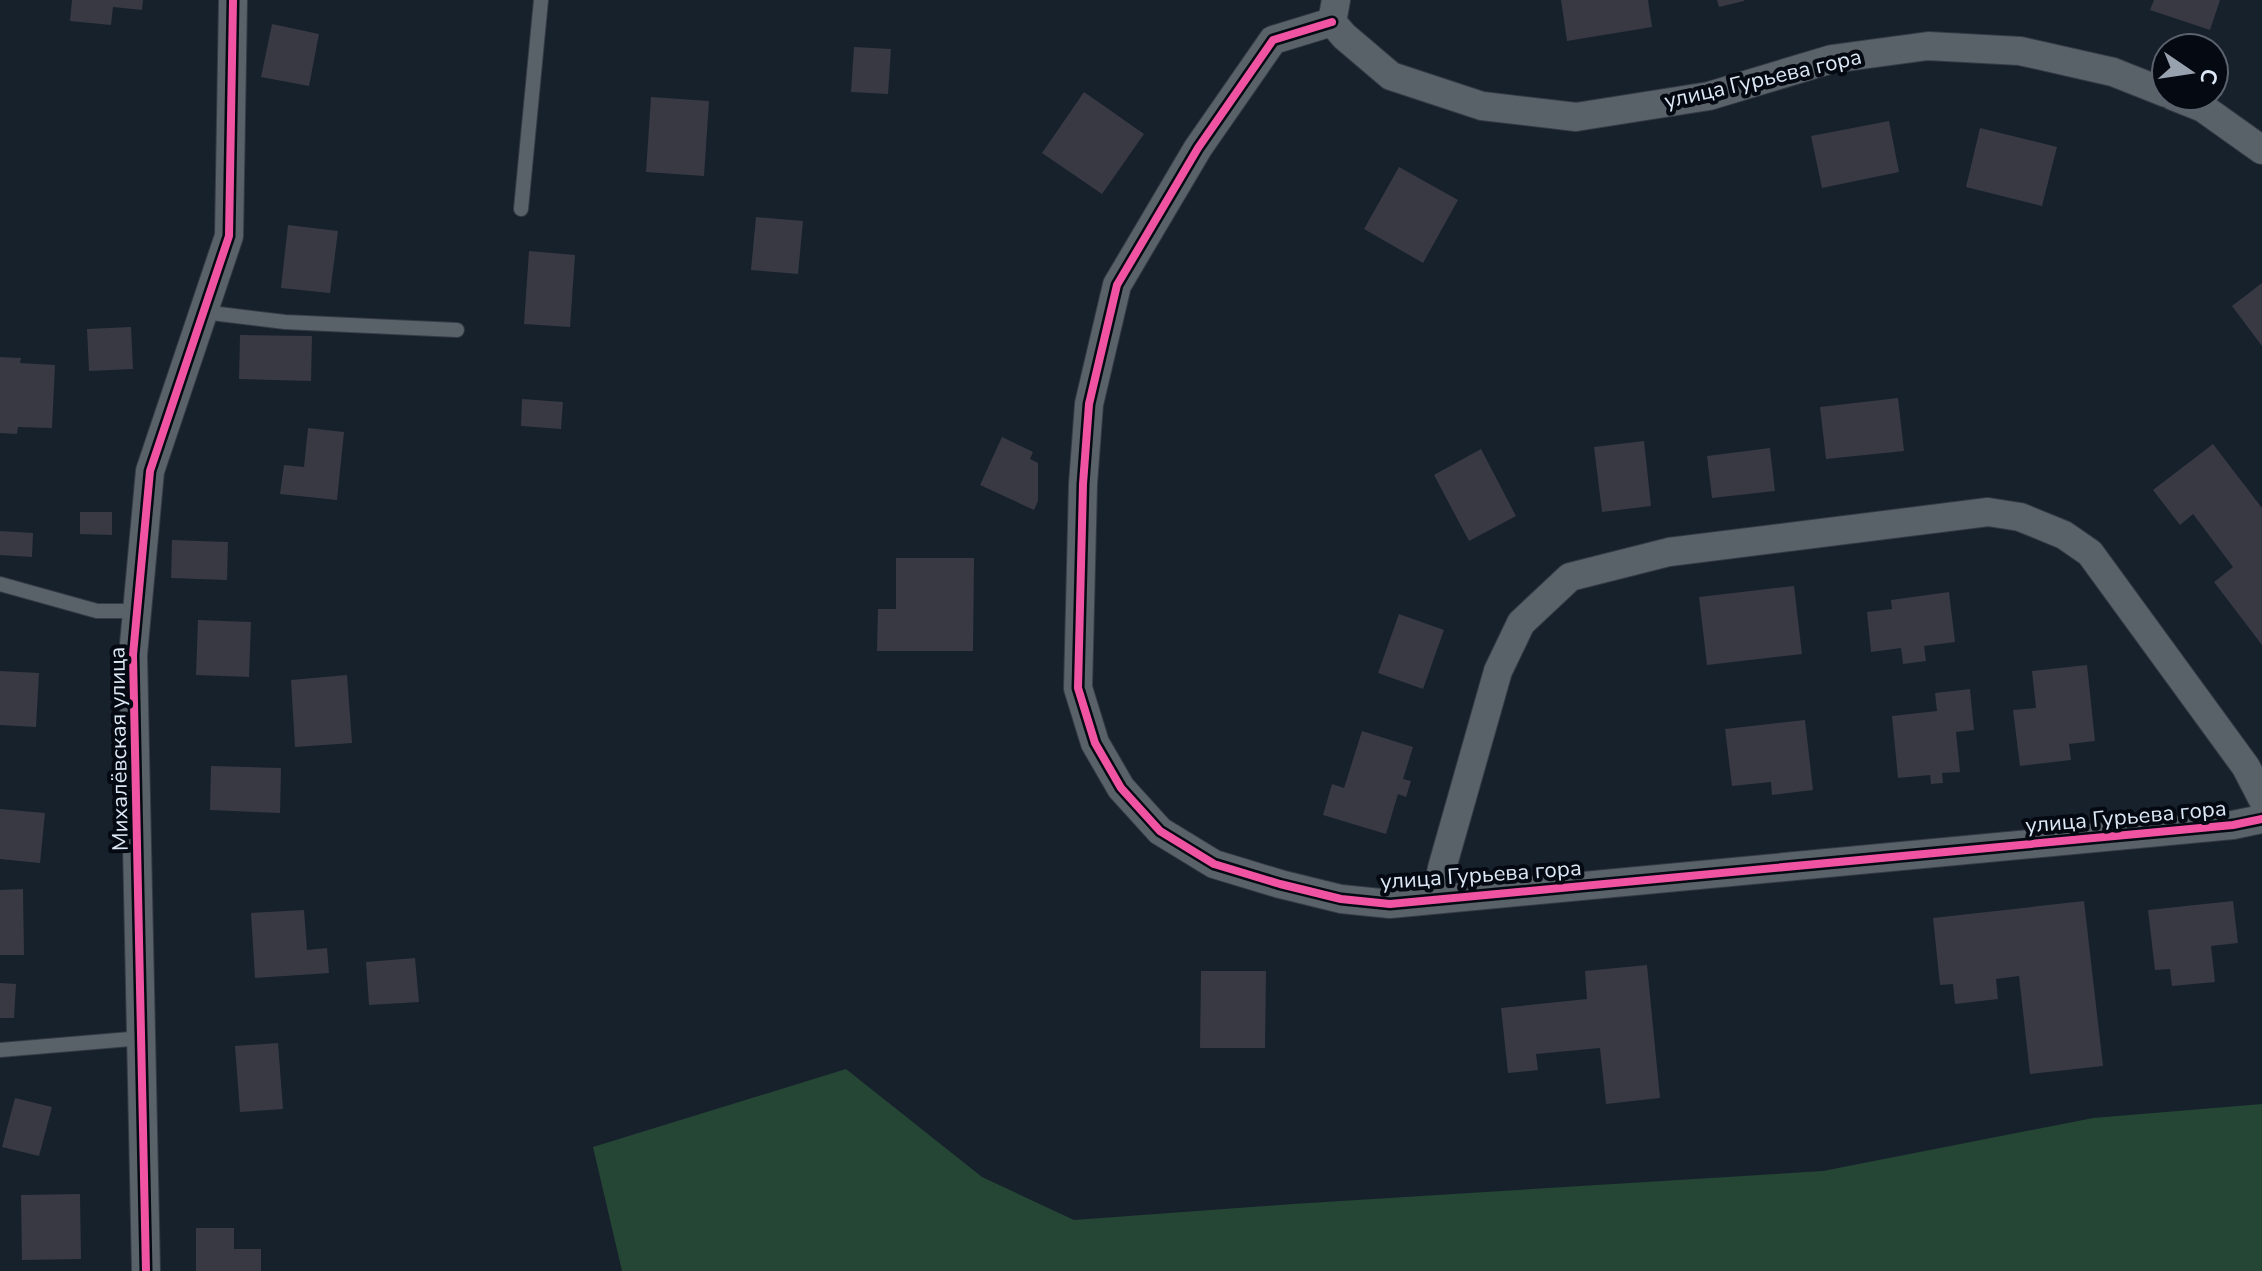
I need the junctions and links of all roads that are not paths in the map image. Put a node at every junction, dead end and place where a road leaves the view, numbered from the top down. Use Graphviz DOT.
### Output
graph roads {
  1 [pos="233,0"];
  2 [pos="541,0"];
  3 [pos="1334,11"];
  4 [pos="2150,87"];
  5 [pos="2209,112"];
  6 [pos="2262,150"];
  7 [pos="521,209"];
  8 [pos="203,312"];
  9 [pos="457,330"];
  10 [pos="0,584"];
  11 [pos="137,611"];
  12 [pos="2262,798"];
  13 [pos="2262,819"];
  14 [pos="1436,899"];
  15 [pos="142,1038"];
  16 [pos="0,1050"];
  17 [pos="146,1271"];
  1 -- 8 [label="street, Михалёвская улица"];
  2 -- 7 [label="lane"];
  3 -- 4 [label="street, улица Гурьева гора"];
  3 -- 14 [label="street, улица Гурьева гора"];
  5 -- 6 [label="street"];
  8 -- 9 [label="lane"];
  8 -- 11 [label="street, Михалёвская улица"];
  10 -- 11 [label="lane"];
  11 -- 15 [label="street, Михалёвская улица"];
  12 -- 14 [label="street, улица Гурьева гора"];
  13 -- 14 [label="street, улица Гурьева гора"];
  15 -- 16 [label="lane"];
  15 -- 17 [label="street, Михалёвская улица"];
}
